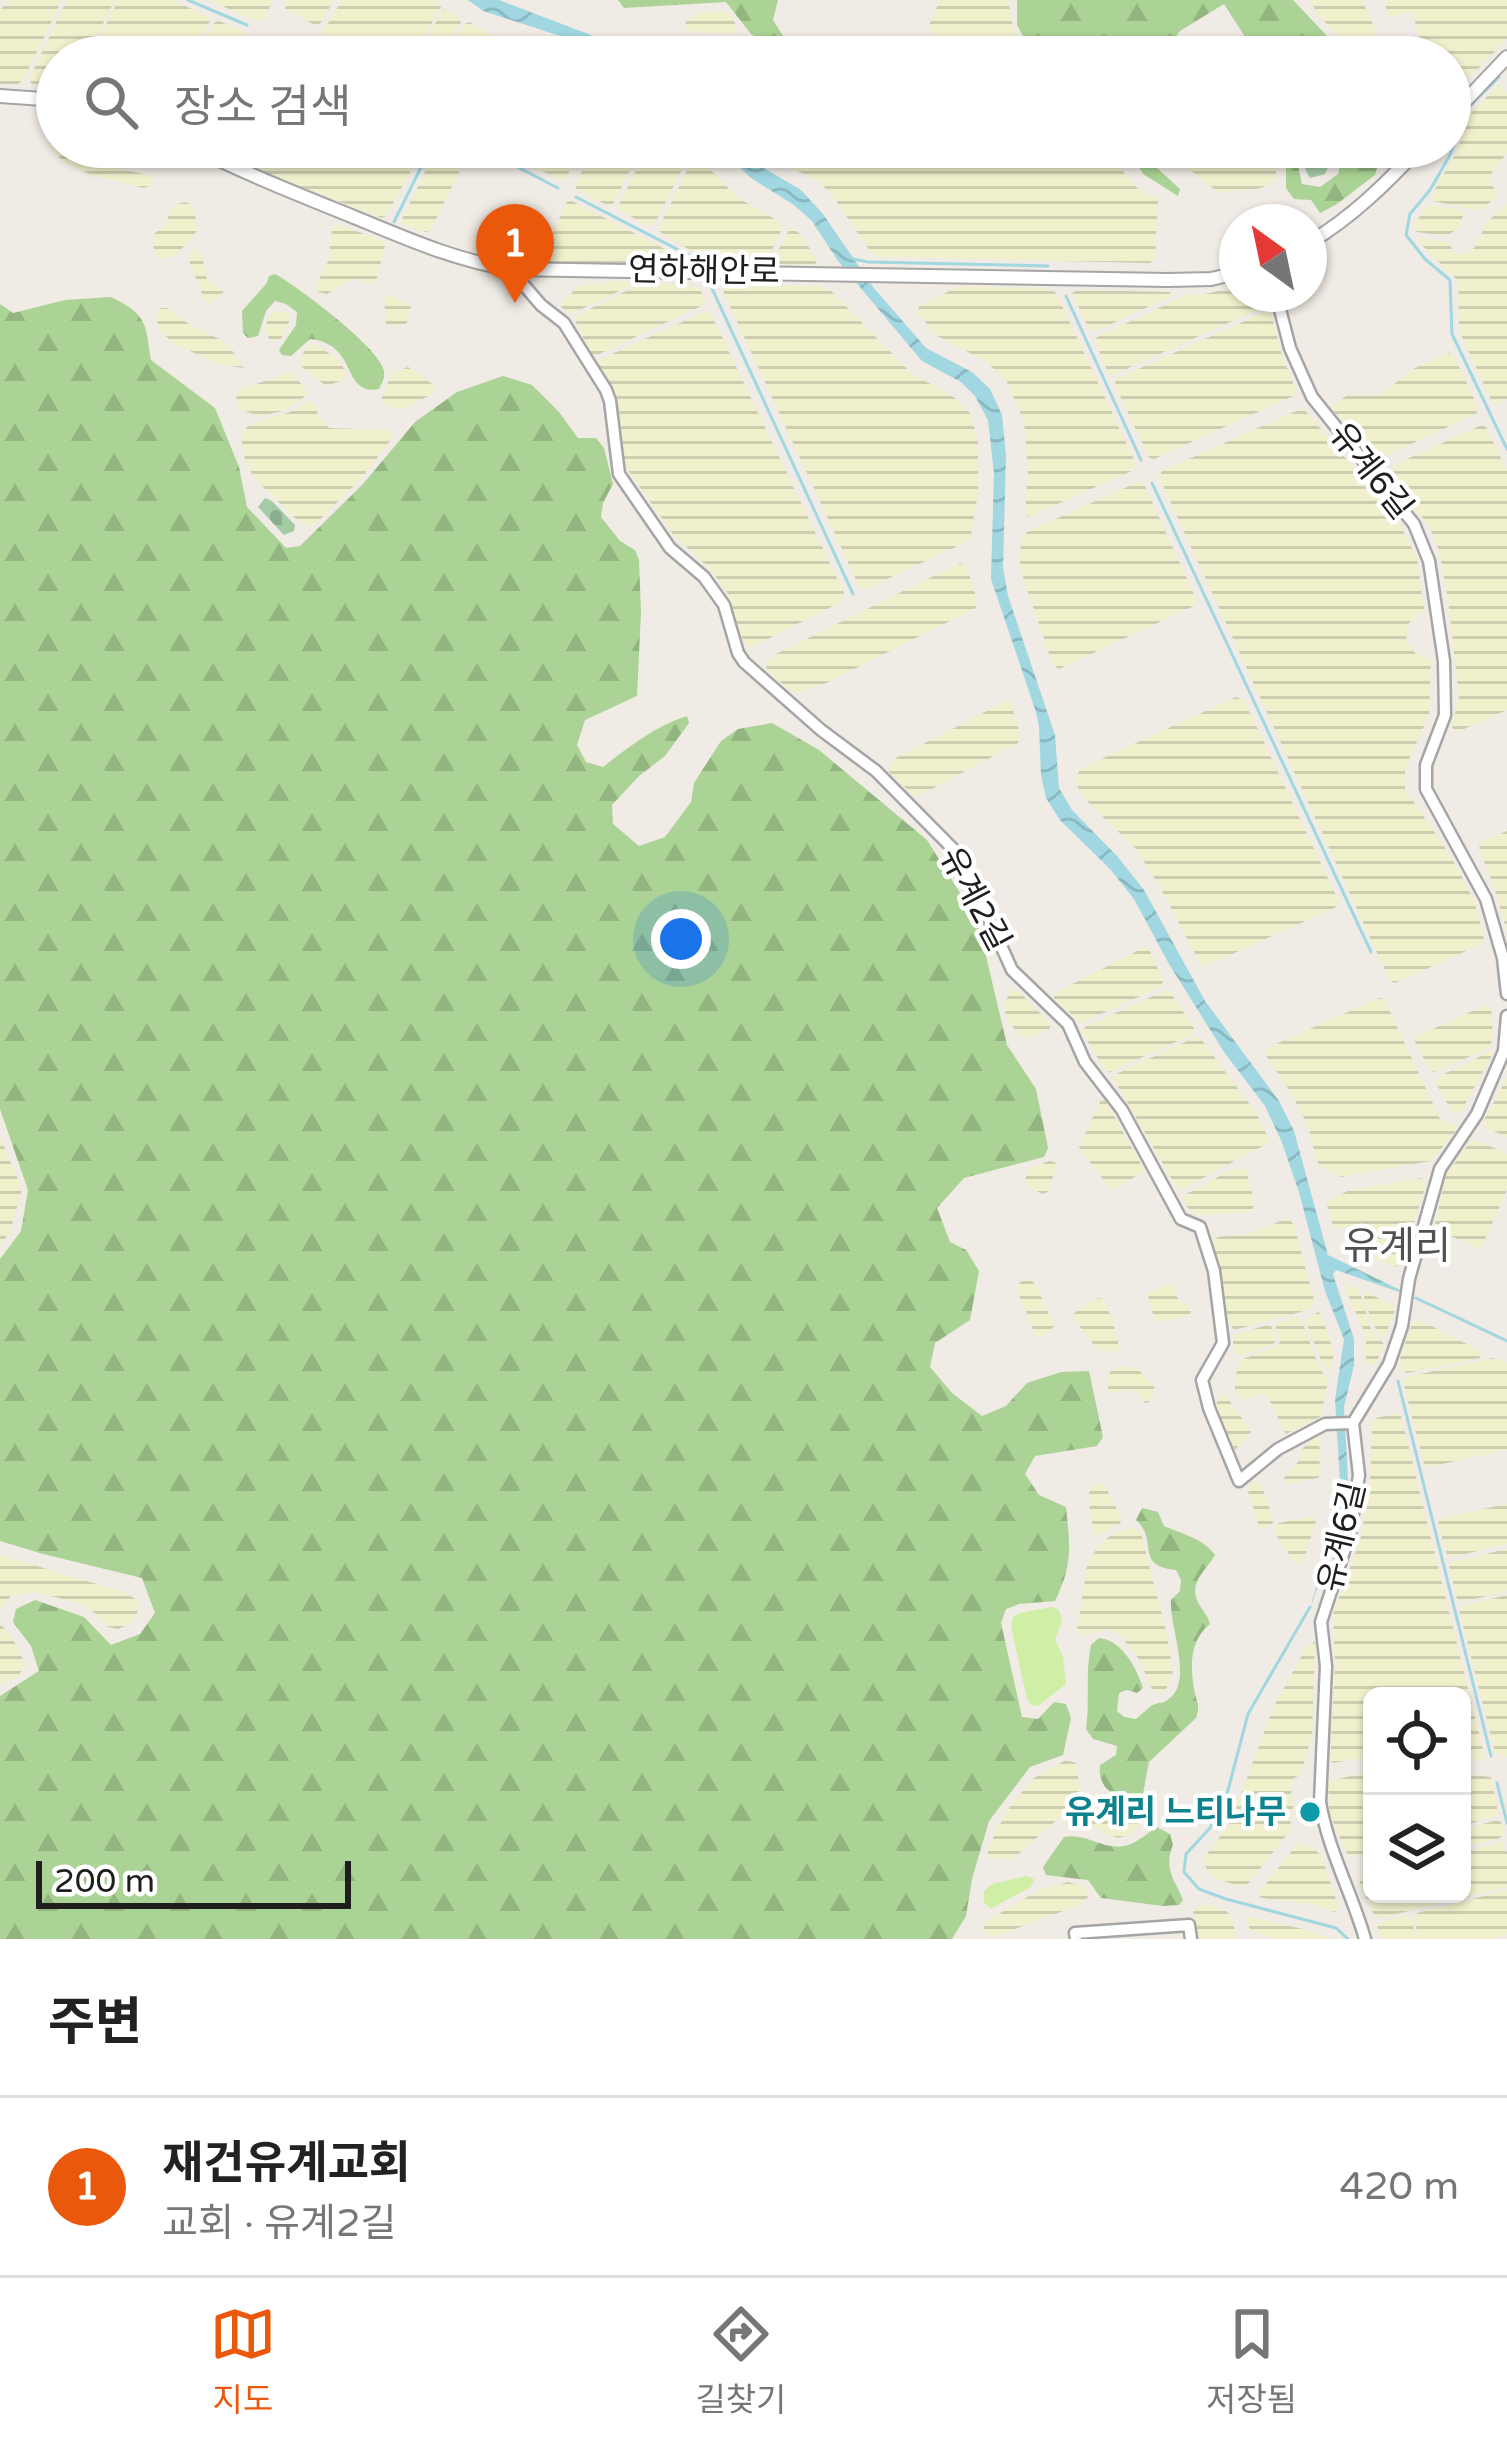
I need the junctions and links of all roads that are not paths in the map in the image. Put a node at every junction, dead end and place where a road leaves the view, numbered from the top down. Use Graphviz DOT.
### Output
graph roads {
  1 [pos="1507,57"];
  2 [pos="1471,95"];
  3 [pos="0,96"];
  4 [pos="36,99"];
  5 [pos="237,168"];
  6 [pos="1399,168"];
  7 [pos="1327,232"];
  8 [pos="510,269"];
  9 [pos="1219,277"];
  10 [pos="1281,312"];
  11 [pos="1507,994"];
  12 [pos="1507,1016"];
  13 [pos="1353,1423"];
  14 [pos="1076,1939"];
  15 [pos="1191,1939"];
  16 [pos="1365,1939"];
  1 -- 2 [label="street"];
  3 -- 4 [label="street"];
  5 -- 8 [label="street, 연하해안로"];
  6 -- 7 [label="street"];
  8 -- 9 [label="street, 연하해안로"];
  8 -- 13 [label="street, 유계2길"];
  10 -- 11 [label="street, 유계6길"];
  12 -- 13 [label="street"];
  13 -- 16 [label="street, 유계6길"];
  14 -- 15 [label="street"];
}
